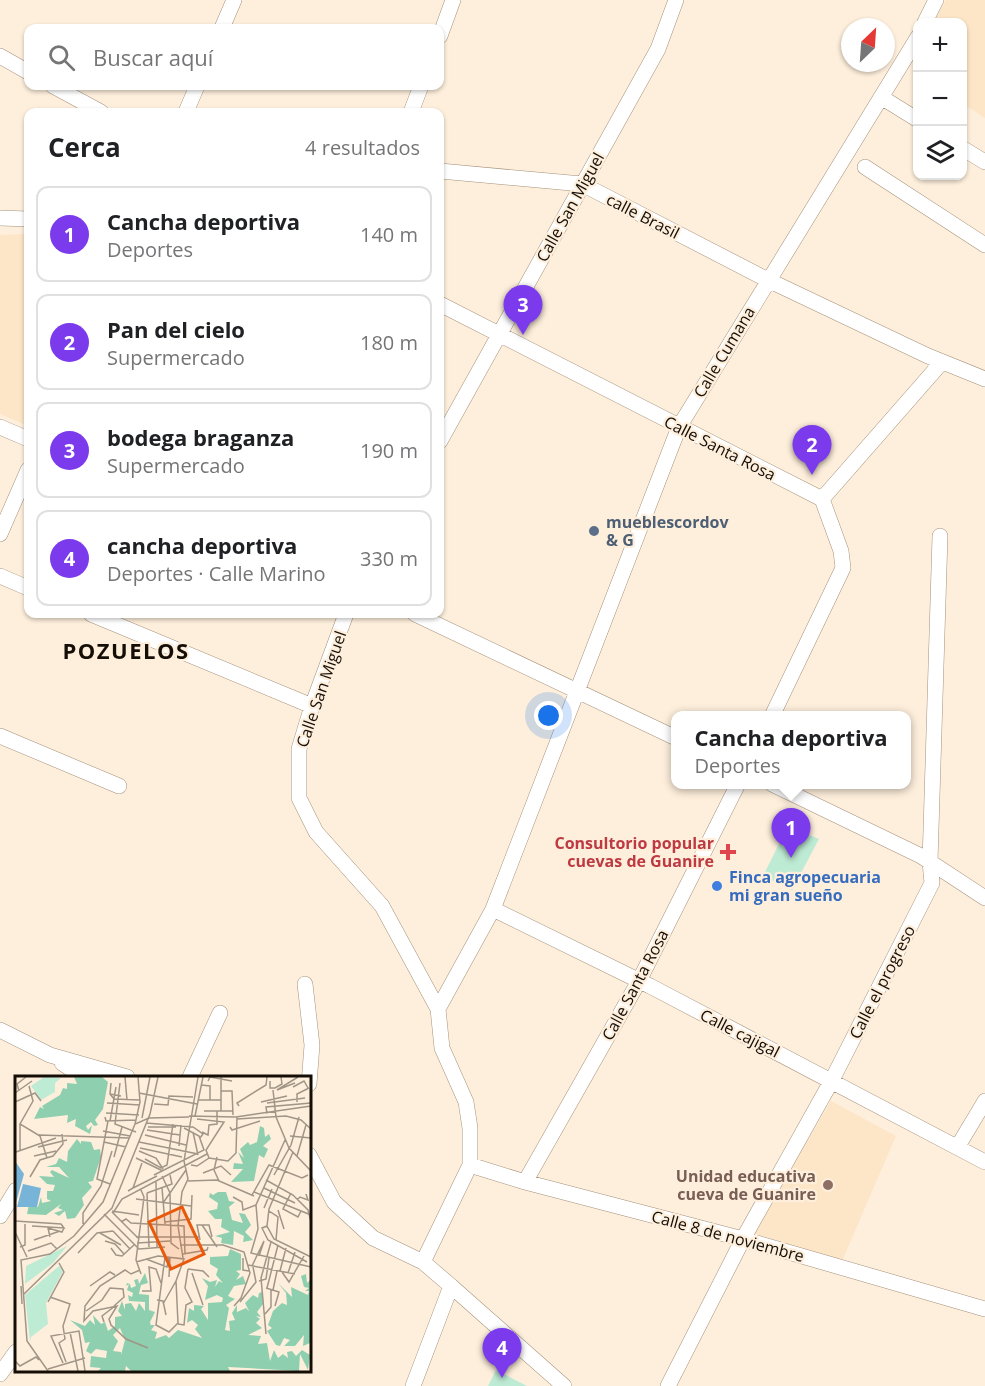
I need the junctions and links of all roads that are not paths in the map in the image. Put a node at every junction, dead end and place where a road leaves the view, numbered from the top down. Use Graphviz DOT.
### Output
graph roads {
  1 [pos="234,0"];
  2 [pos="453,0"];
  3 [pos="676,0"];
  4 [pos="936,0"];
  5 [pos="927,18"];
  6 [pos="224,24"];
  7 [pos="444,25"];
  8 [pos="913,46"];
  9 [pos="0,56"];
  10 [pos="24,70"];
  11 [pos="60,90"];
  12 [pos="195,90"];
  13 [pos="419,90"];
  14 [pos="881,97"];
  15 [pos="94,108"];
  16 [pos="188,108"];
  17 [pos="413,108"];
  18 [pos="913,117"];
  19 [pos="967,151"];
  20 [pos="985,162"];
  21 [pos="865,167"];
  22 [pos="444,171"];
  23 [pos="582,184"];
  24 [pos="0,218"];
  25 [pos="24,219"];
  26 [pos="985,244"];
  27 [pos="768,280"];
  28 [pos="444,306"];
  29 [pos="499,336"];
  30 [pos="942,362"];
  31 [pos="985,379"];
  32 [pos="0,427"];
  33 [pos="679,427"];
  34 [pos="444,434"];
  35 [pos="24,437"];
  36 [pos="24,479"];
  37 [pos="822,500"];
  38 [pos="0,534"];
  39 [pos="940,536"];
  40 [pos="0,576"];
  41 [pos="24,586"];
  42 [pos="101,618"];
  43 [pos="345,618"];
  44 [pos="424,618"];
  45 [pos="577,690"];
  46 [pos="312,706"];
  47 [pos="773,711"];
  48 [pos="0,736"];
  49 [pos="671,736"];
  50 [pos="119,786"];
  51 [pos="735,789"];
  52 [pos="782,789"];
  53 [pos="930,862"];
  54 [pos="985,898"];
  55 [pos="493,909"];
  56 [pos="639,981"];
  57 [pos="305,984"];
  58 [pos="438,1009"];
  59 [pos="220,1013"];
  60 [pos="0,1030"];
  61 [pos="50,1055"];
  62 [pos="82,1076"];
  63 [pos="124,1076"];
  64 [pos="190,1076"];
  65 [pos="310,1076"];
  66 [pos="832,1080"];
  67 [pos="985,1101"];
  68 [pos="958,1146"];
  69 [pos="310,1157"];
  70 [pos="985,1162"];
  71 [pos="470,1165"];
  72 [pos="525,1182"];
  73 [pos="15,1192"];
  74 [pos="0,1216"];
  75 [pos="743,1239"];
  76 [pos="423,1262"];
  77 [pos="451,1286"];
  78 [pos="985,1309"];
  79 [pos="15,1353"];
  80 [pos="0,1374"];
  81 [pos="413,1386"];
  82 [pos="564,1386"];
  83 [pos="668,1386"];
  1 -- 6 [label="street"];
  2 -- 7 [label="street"];
  3 -- 23 [label="street, Calle San Miguel"];
  4 -- 5 [label="street"];
  8 -- 14 [label="street, Calle Cumana"];
  9 -- 10 [label="street"];
  11 -- 15 [label="street"];
  12 -- 16 [label="street"];
  13 -- 17 [label="street"];
  14 -- 18 [label="street"];
  14 -- 27 [label="street, Calle Cumana"];
  19 -- 20 [label="street"];
  21 -- 26 [label="street"];
  22 -- 23 [label="street, calle Brasil"];
  23 -- 27 [label="street, calle Brasil"];
  23 -- 29 [label="street, Calle San Miguel"];
  24 -- 25 [label="street"];
  27 -- 30 [label="street, calle Brasil"];
  27 -- 33 [label="street, Calle Cumana"];
  28 -- 29 [label="street, Calle Santa Rosa"];
  29 -- 33 [label="street, Calle Santa Rosa"];
  29 -- 34 [label="street, Calle San Miguel"];
  30 -- 31 [label="street, calle Brasil"];
  30 -- 37 [label="street"];
  32 -- 35 [label="street"];
  33 -- 37 [label="street, Calle Santa Rosa"];
  33 -- 45 [label="street, Calle Cumana"];
  36 -- 38 [label="street"];
  37 -- 47 [label="street"];
  39 -- 53 [label="street, Calle el progreso"];
  40 -- 41 [label="street"];
  42 -- 46 [label="street"];
  43 -- 46 [label="street, Calle San Miguel"];
  44 -- 45 [label="street"];
  45 -- 49 [label="street"];
  45 -- 55 [label="street"];
  46 -- 58 [label="street, Calle San Miguel"];
  48 -- 50 [label="street"];
  51 -- 56 [label="street, Calle Santa Rosa"];
  52 -- 53 [label="street"];
  53 -- 54 [label="street"];
  53 -- 66 [label="street, Calle el progreso"];
  55 -- 56 [label="street, Calle cajigal"];
  55 -- 58 [label="street"];
  56 -- 66 [label="street, Calle cajigal"];
  56 -- 72 [label="street, Calle Santa Rosa"];
  57 -- 65 [label="street"];
  58 -- 71 [label="street, Calle San Miguel"];
  59 -- 64 [label="street"];
  60 -- 61 [label="street"];
  61 -- 62 [label="street"];
  61 -- 63 [label="street"];
  66 -- 68 [label="street, Calle cajigal"];
  66 -- 75 [label="street, Calle el progreso"];
  67 -- 68 [label="street"];
  68 -- 70 [label="street, Calle cajigal"];
  69 -- 76 [label="street"];
  71 -- 72 [label="street, Calle 8 de noviembre"];
  71 -- 76 [label="street, Calle San Miguel"];
  72 -- 75 [label="street, Calle 8 de noviembre"];
  73 -- 74 [label="street"];
  75 -- 78 [label="street, Calle 8 de noviembre"];
  75 -- 83 [label="street, Calle el progreso"];
  76 -- 77 [label="street"];
  77 -- 81 [label="street"];
  77 -- 82 [label="street"];
  79 -- 80 [label="street"];
}
